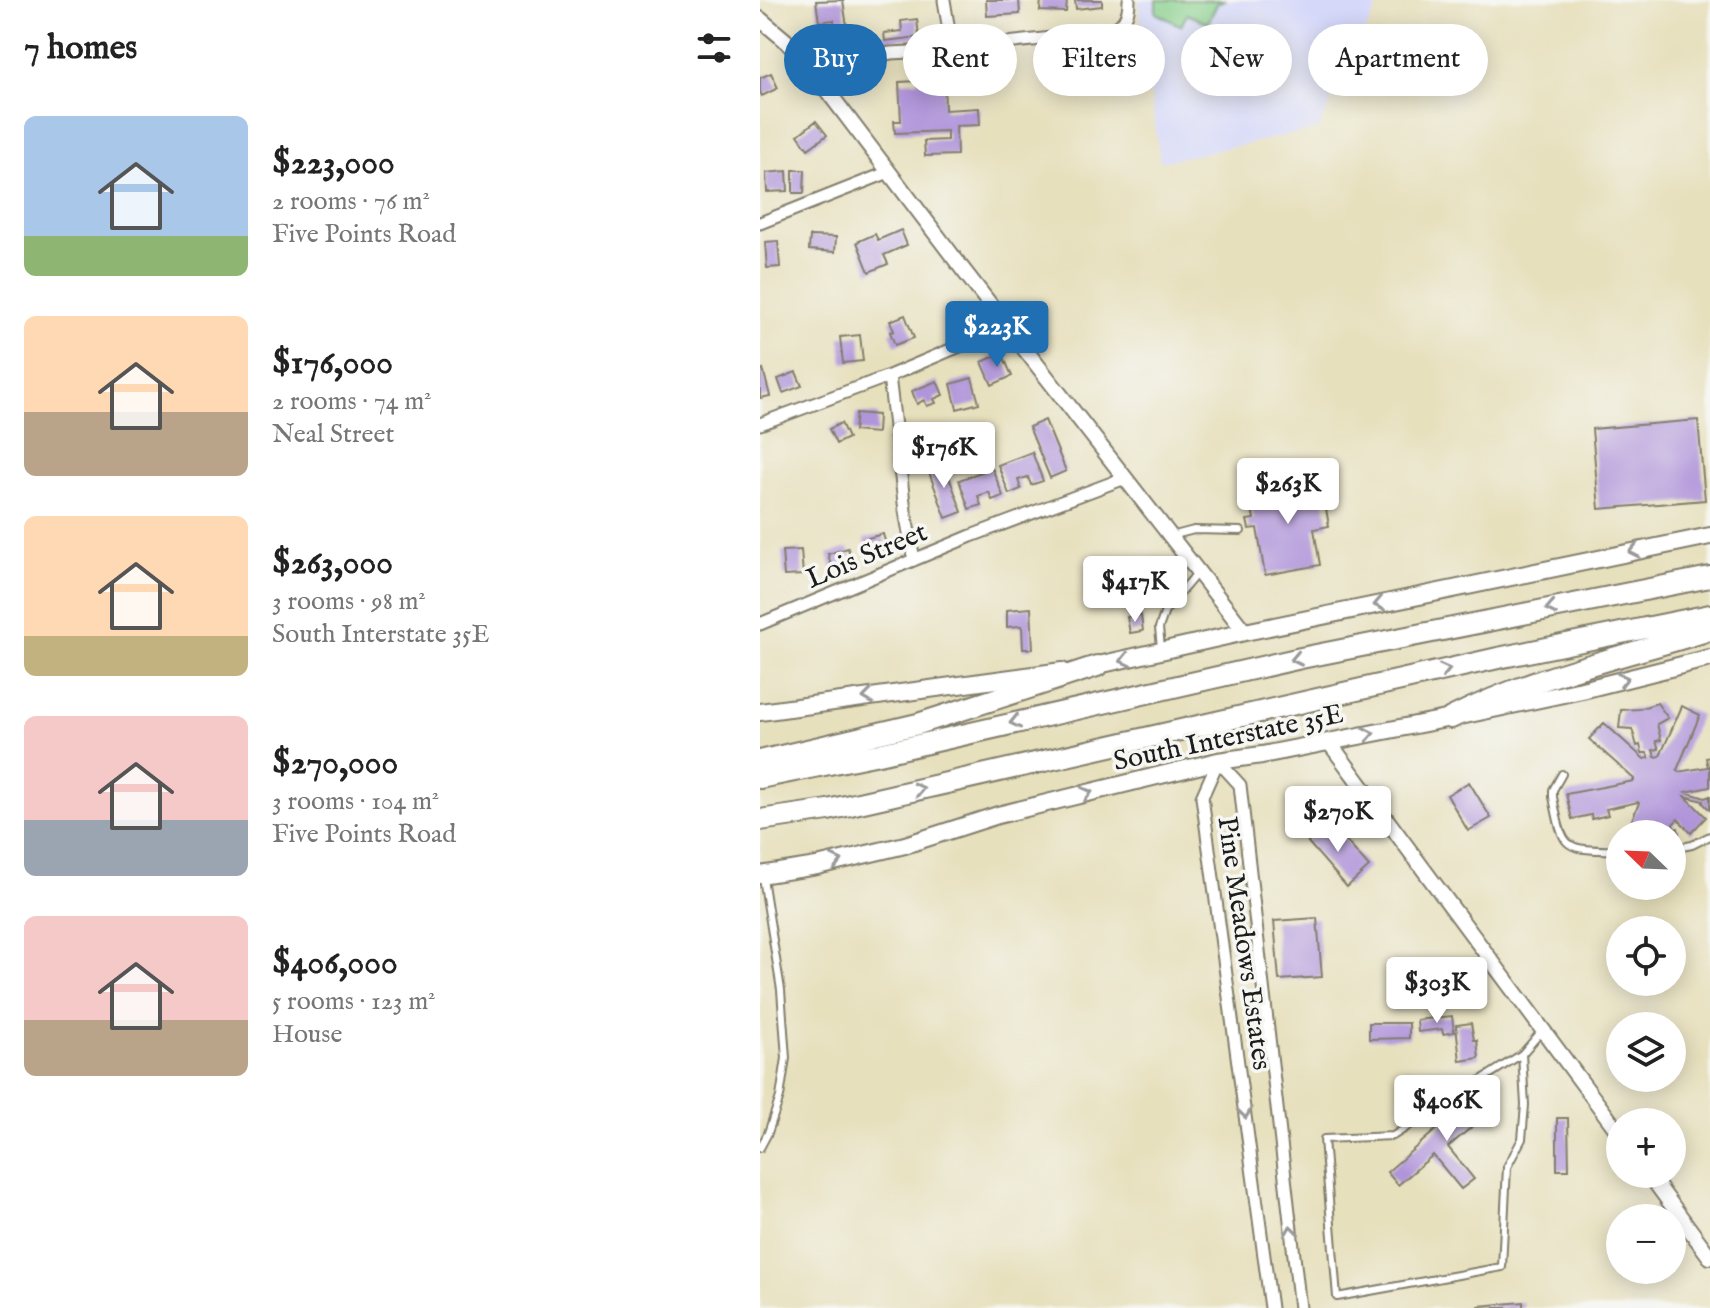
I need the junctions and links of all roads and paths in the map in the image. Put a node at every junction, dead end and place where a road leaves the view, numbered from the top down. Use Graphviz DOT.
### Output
graph roads {
  1 [pos="944,0"];
  2 [pos="1129,0"];
  3 [pos="760,19"];
  4 [pos="948,24"];
  5 [pos="784,39"];
  6 [pos="1017,42"];
  7 [pos="831,96"];
  8 [pos="889,172"];
  9 [pos="760,223"];
  10 [pos="1007,326"];
  11 [pos="889,376"];
  12 [pos="760,424"];
  13 [pos="1125,478"];
  14 [pos="1241,531"];
  15 [pos="1171,536"];
  16 [pos="1710,536"];
  17 [pos="914,560"];
  18 [pos="1199,572"];
  19 [pos="1710,577"];
  20 [pos="1710,615"];
  21 [pos="760,624"];
  22 [pos="1710,630"];
  23 [pos="1245,632"];
  24 [pos="1161,651"];
  25 [pos="1710,658"];
  26 [pos="1097,666"];
  27 [pos="760,712"];
  28 [pos="1451,718"];
  29 [pos="1329,742"];
  30 [pos="760,761"];
  31 [pos="1218,761"];
  32 [pos="1562,774"];
  33 [pos="760,778"];
  34 [pos="760,820"];
  35 [pos="1710,836"];
  36 [pos="1686,846"];
  37 [pos="1606,850"];
  38 [pos="762,875"];
  39 [pos="1544,1029"];
  40 [pos="1522,1054"];
  41 [pos="1606,1115"];
  42 [pos="760,1148"];
  43 [pos="1659,1188"];
  44 [pos="1710,1257"];
  45 [pos="1271,1308"];
  46 [pos="1300,1308"];
  1 -- 4 [label="street"];
  2 -- 6 [label="street"];
  3 -- 5 [label="street"];
  7 -- 8 [label="street"];
  8 -- 9 [label="street"];
  8 -- 10 [label="street"];
  10 -- 11 [label="street"];
  10 -- 13 [label="street"];
  11 -- 12 [label="street"];
  11 -- 17 [label="street"];
  13 -- 15 [label="street"];
  13 -- 17 [label="street, Lois Street"];
  14 -- 15 [label="lane"];
  15 -- 18 [label="street"];
  16 -- 23 [label="main road, one-way"];
  17 -- 21 [label="street, Lois Street"];
  18 -- 23 [label="street"];
  18 -- 24 [label="lane"];
  19 -- 33 [label="highway, one-way"];
  34 -- 20 [label="highway, one-way"];
  22 -- 28 [label="highway"];
  23 -- 24 [label="main road"];
  24 -- 26 [label="main road, one-way"];
  28 -- 25 [label="main road, South Interstate 35E, one-way"];
  26 -- 27 [label="main road, one-way"];
  26 -- 30 [label="highway"];
  29 -- 28 [label="main road, South Interstate 35E, one-way"];
  29 -- 31 [label="main road, South Interstate 35E"];
  29 -- 39 [label="street"];
  38 -- 31 [label="main road, South Interstate 35E, one-way"];
  31 -- 45 [label="street, Pine Meadows Estates, one-way"];
  46 -- 31 [label="street, Pine Meadows Estates, one-way"];
  32 -- 37 [label="lane"];
  35 -- 36 [label="lane"];
  38 -- 42 [label="lane"];
  39 -- 40 [label="lane"];
  39 -- 41 [label="street"];
  40 -- 40 [label="lane"];
  43 -- 44 [label="street"];
}
